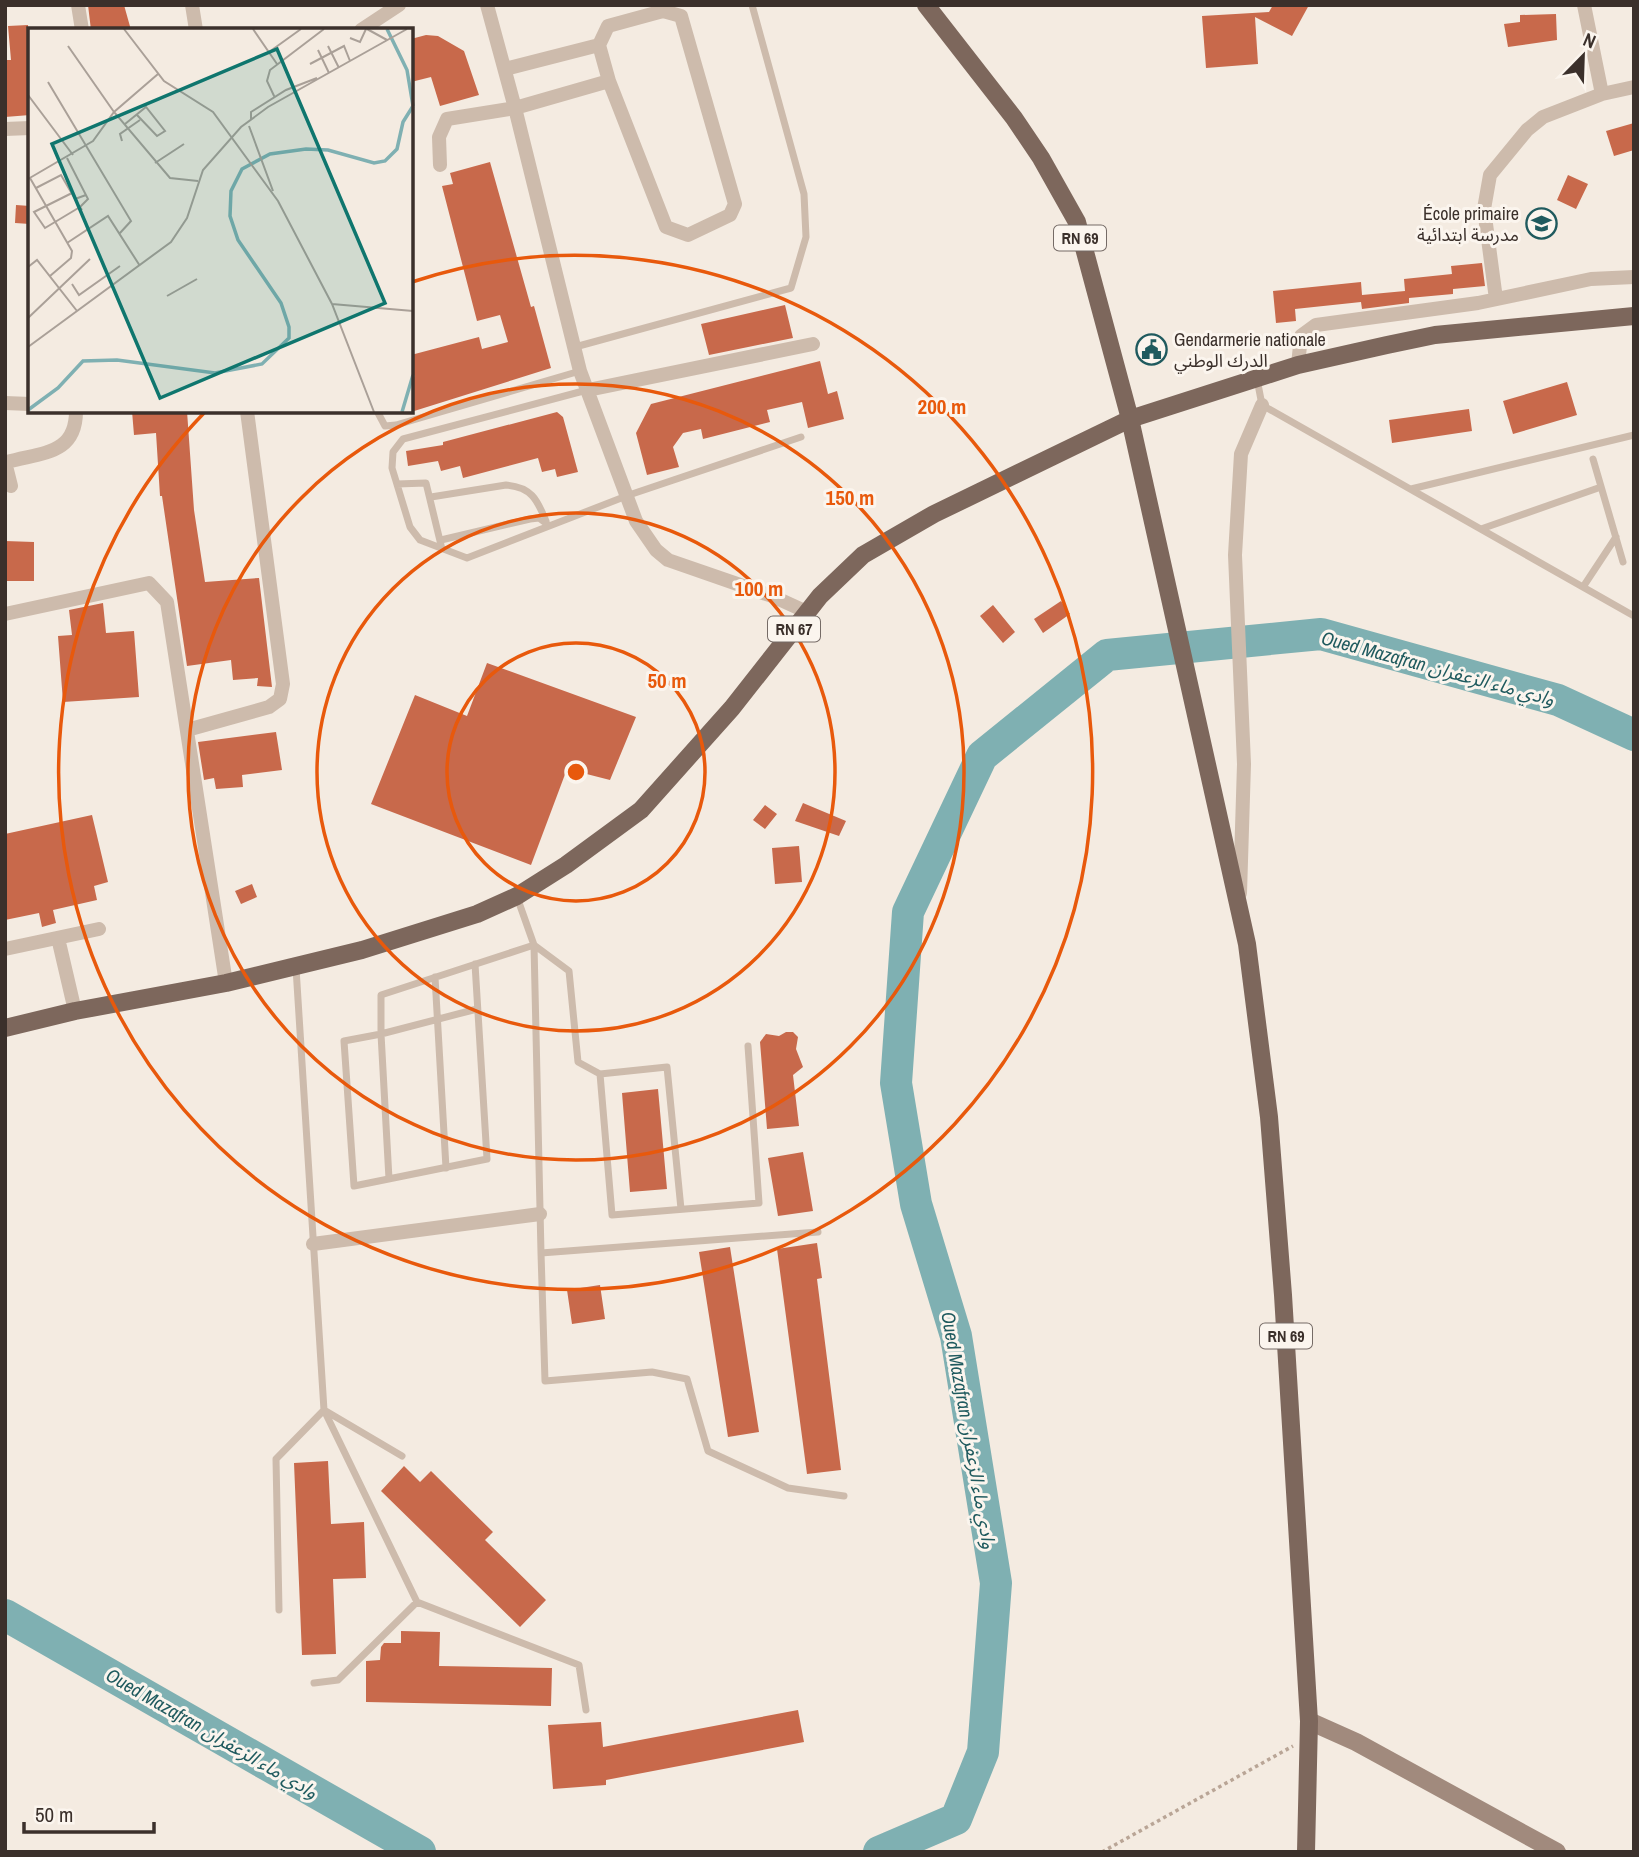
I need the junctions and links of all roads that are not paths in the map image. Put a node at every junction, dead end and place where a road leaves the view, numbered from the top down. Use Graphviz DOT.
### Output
graph roads {
  1 [pos="78,5"];
  2 [pos="192,5"];
  3 [pos="399,5"];
  4 [pos="487,5"];
  5 [pos="752,5"];
  6 [pos="926,5"];
  7 [pos="1584,5"];
  8 [pos="82,28"];
  9 [pos="196,28"];
  10 [pos="364,28"];
  11 [pos="599,45"];
  12 [pos="505,69"];
  13 [pos="609,81"];
  14 [pos="1634,87"];
  15 [pos="1602,94"];
  16 [pos="515,108"];
  17 [pos="28,128"];
  18 [pos="5,130"];
  19 [pos="440,165"];
  20 [pos="1634,277"];
  21 [pos="1496,299"];
  22 [pos="1634,316"];
  23 [pos="813,344"];
  24 [pos="574,347"];
  25 [pos="1298,365"];
  26 [pos="580,371"];
  27 [pos="1257,379"];
  28 [pos="588,390"];
  29 [pos="5,403"];
  30 [pos="28,404"];
  31 [pos="1262,405"];
  32 [pos="76,413"];
  33 [pos="247,413"];
  34 [pos="378,413"];
  35 [pos="1130,419"];
  36 [pos="1634,435"];
  37 [pos="801,437"];
  38 [pos="1593,459"];
  39 [pos="6,462"];
  40 [pos="397,484"];
  41 [pos="11,486"];
  42 [pos="1601,487"];
  43 [pos="1410,489"];
  44 [pos="629,495"];
  45 [pos="431,496"];
  46 [pos="547,524"];
  47 [pos="1481,529"];
  48 [pos="1616,537"];
  49 [pos="440,540"];
  50 [pos="442,550"];
  51 [pos="1623,562"];
  52 [pos="1583,587"];
  53 [pos="807,612"];
  54 [pos="5,614"];
  55 [pos="1634,616"];
  56 [pos="187,730"];
  57 [pos="517,896"];
  58 [pos="1239,908"];
  59 [pos="99,929"];
  60 [pos="58,938"];
  61 [pos="534,945"];
  62 [pos="5,949"];
  63 [pos="475,964"];
  64 [pos="296,967"];
  65 [pos="435,977"];
  66 [pos="226,983"];
  67 [pos="477,1009"];
  68 [pos="75,1011"];
  69 [pos="438,1019"];
  70 [pos="5,1028"];
  71 [pos="381,1034"];
  72 [pos="748,1046"];
  73 [pos="600,1074"];
  74 [pos="446,1168"];
  75 [pos="389,1179"];
  76 [pos="681,1209"];
  77 [pos="540,1214"];
  78 [pos="818,1231"];
  79 [pos="313,1244"];
  80 [pos="541,1253"];
  81 [pos="324,1410"];
  82 [pos="402,1456"];
  83 [pos="844,1496"];
  84 [pos="416,1602"];
  85 [pos="279,1610"];
  86 [pos="314,1683"];
  87 [pos="586,1710"];
  88 [pos="1309,1730"];
  89 [pos="1306,1852"];
  90 [pos="1557,1852"];
  1 -- 8 [label="street"];
  2 -- 9 [label="street"];
  3 -- 10 [label="street"];
  4 -- 12 [label="street"];
  5 -- 24 [label="lane"];
  6 -- 35 [label="main road, RN 69"];
  7 -- 15 [label="street"];
  11 -- 12 [label="street"];
  11 -- 13 [label="street"];
  11 -- 13 [label="street"];
  12 -- 16 [label="street"];
  13 -- 16 [label="street"];
  14 -- 15 [label="street"];
  15 -- 21 [label="street"];
  16 -- 19 [label="street"];
  16 -- 24 [label="street"];
  17 -- 18 [label="street"];
  20 -- 21 [label="street"];
  21 -- 25 [label="street"];
  22 -- 25 [label="main road, RN 67"];
  23 -- 28 [label="street"];
  24 -- 26 [label="street"];
  25 -- 27 [label="main road, RN 67"];
  26 -- 28 [label="street"];
  26 -- 34 [label="lane"];
  27 -- 31 [label="lane"];
  27 -- 35 [label="main road, RN 67"];
  28 -- 40 [label="lane"];
  28 -- 44 [label="street"];
  29 -- 30 [label="street"];
  31 -- 43 [label="lane"];
  31 -- 58 [label="street"];
  32 -- 39 [label="street"];
  33 -- 56 [label="street"];
  35 -- 53 [label="main road, RN 67"];
  35 -- 58 [label="main road, RN 69"];
  36 -- 43 [label="lane"];
  37 -- 44 [label="lane"];
  38 -- 42 [label="lane"];
  39 -- 41 [label="street"];
  40 -- 45 [label="lane"];
  40 -- 50 [label="lane"];
  42 -- 47 [label="lane"];
  42 -- 48 [label="lane"];
  43 -- 47 [label="lane"];
  44 -- 46 [label="lane"];
  44 -- 53 [label="street"];
  45 -- 46 [label="lane"];
  45 -- 49 [label="lane"];
  46 -- 49 [label="lane"];
  46 -- 50 [label="lane"];
  47 -- 52 [label="lane"];
  48 -- 51 [label="lane"];
  48 -- 52 [label="lane"];
  49 -- 50 [label="lane"];
  52 -- 55 [label="lane"];
  53 -- 57 [label="main road, RN 67"];
  54 -- 56 [label="street"];
  56 -- 66 [label="street"];
  57 -- 61 [label="lane"];
  57 -- 64 [label="main road, RN 67"];
  58 -- 88 [label="main road, RN 69"];
  59 -- 60 [label="street"];
  60 -- 62 [label="street"];
  60 -- 68 [label="street"];
  61 -- 63 [label="lane"];
  61 -- 73 [label="lane"];
  61 -- 77 [label="lane"];
  63 -- 65 [label="lane"];
  63 -- 67 [label="lane"];
  64 -- 66 [label="main road, RN 67"];
  64 -- 79 [label="lane"];
  65 -- 69 [label="lane"];
  65 -- 71 [label="lane"];
  66 -- 68 [label="main road, RN 67"];
  67 -- 69 [label="lane"];
  67 -- 74 [label="lane"];
  68 -- 70 [label="main road, RN 67"];
  69 -- 71 [label="lane"];
  69 -- 74 [label="lane"];
  71 -- 75 [label="lane"];
  71 -- 75 [label="lane"];
  72 -- 76 [label="lane"];
  73 -- 76 [label="lane"];
  73 -- 76 [label="lane"];
  74 -- 75 [label="lane"];
  77 -- 79 [label="street"];
  77 -- 80 [label="lane"];
  78 -- 80 [label="lane"];
  79 -- 81 [label="lane"];
  80 -- 83 [label="lane"];
  81 -- 82 [label="lane"];
  81 -- 84 [label="lane"];
  81 -- 85 [label="lane"];
  84 -- 86 [label="lane"];
  84 -- 87 [label="lane"];
  88 -- 89 [label="main road, RN 69"];
  88 -- 90 [label="main road"];
}
